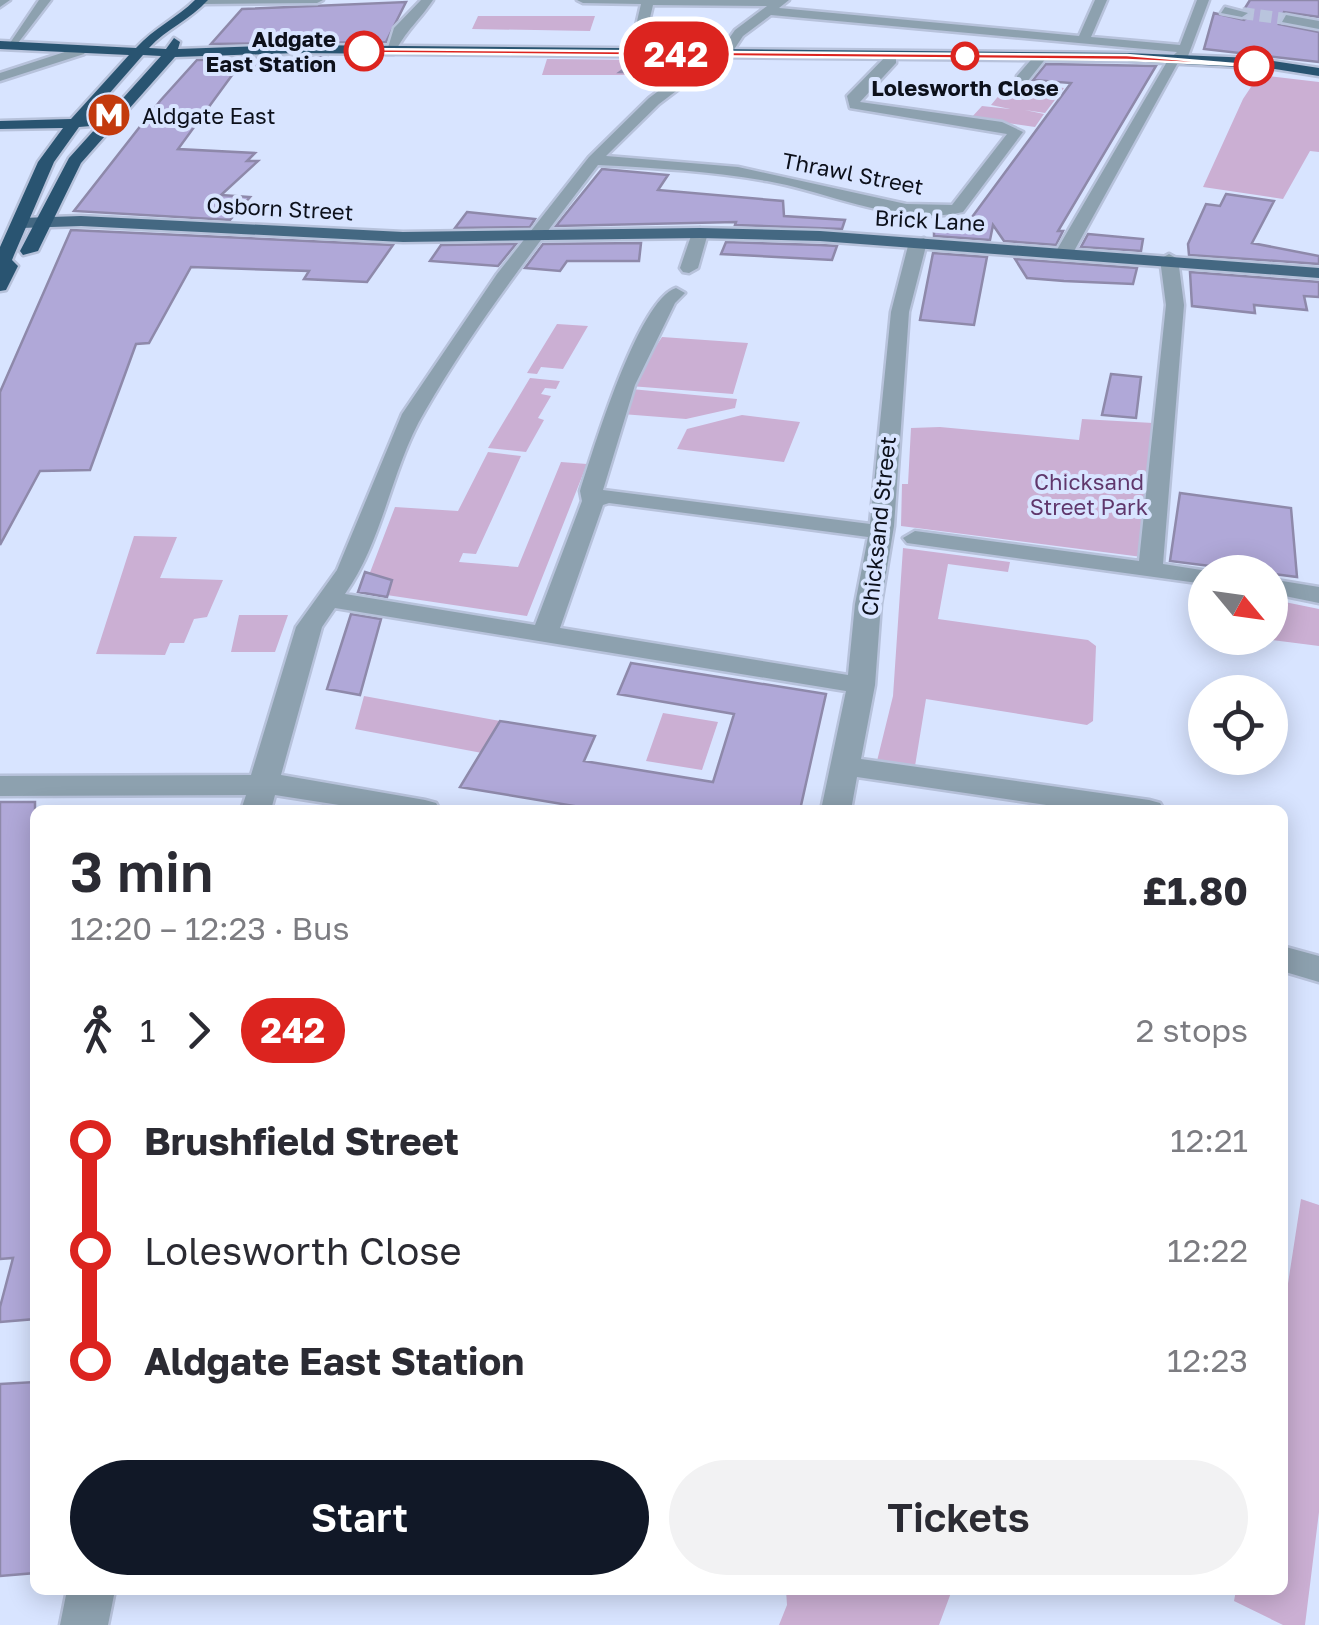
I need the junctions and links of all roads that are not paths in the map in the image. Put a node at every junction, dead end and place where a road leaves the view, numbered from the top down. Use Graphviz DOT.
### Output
graph roads {
  1 [pos="45,0"];
  2 [pos="202,0"];
  3 [pos="317,0"];
  4 [pos="427,0"];
  5 [pos="583,0"];
  6 [pos="1101,0"];
  7 [pos="1204,0"];
  8 [pos="646,1"];
  9 [pos="777,5"];
  10 [pos="1226,11"];
  11 [pos="1242,13"];
  12 [pos="1286,19"];
  13 [pos="1319,24"];
  14 [pos="191,31"];
  15 [pos="1084,39"];
  16 [pos="7,43"];
  17 [pos="638,43"];
  18 [pos="170,50"];
  19 [pos="242,50"];
  20 [pos="390,51"];
  21 [pos="80,52"];
  22 [pos="145,52"];
  23 [pos="720,54"];
  24 [pos="1180,55"];
  25 [pos="890,56"];
  26 [pos="1041,56"];
  27 [pos="1319,72"];
  28 [pos="0,77"];
  29 [pos="1022,79"];
  30 [pos="107,124"];
  31 [pos="73,126"];
  32 [pos="0,128"];
  33 [pos="594,160"];
  34 [pos="40,229"];
  35 [pos="700,233"];
  36 [pos="11,234"];
  37 [pos="536,236"];
  38 [pos="918,242"];
  39 [pos="1064,253"];
  40 [pos="1168,259"];
  41 [pos="10,266"];
  42 [pos="690,268"];
  43 [pos="1319,273"];
  44 [pos="0,286"];
  45 [pos="676,293"];
  46 [pos="593,500"];
  47 [pos="881,532"];
  48 [pos="915,538"];
  49 [pos="1150,569"];
  50 [pos="1188,575"];
  51 [pos="1288,589"];
  52 [pos="1319,595"];
  53 [pos="328,599"];
  54 [pos="545,633"];
  55 [pos="860,686"];
  56 [pos="846,766"];
  57 [pos="0,786"];
  58 [pos="259,797"];
  59 [pos="397,805"];
  60 [pos="837,805"];
  61 [pos="1115,805"];
  62 [pos="1288,960"];
  63 [pos="1319,969"];
  64 [pos="89,1595"];
  65 [pos="84,1625"];
  1 -- 16 [label="street"];
  2 -- 3 [label="street"];
  2 -- 14 [label="highway"];
  4 -- 20 [label="street"];
  5 -- 8 [label="street"];
  6 -- 15 [label="street"];
  7 -- 24 [label="street"];
  8 -- 9 [label="street"];
  8 -- 17 [label="street"];
  9 -- 15 [label="street"];
  9 -- 23 [label="street"];
  10 -- 11 [label="street"];
  12 -- 13 [label="street"];
  14 -- 18 [label="highway"];
  14 -- 18 [label="highway"];
  14 -- 19 [label="highway"];
  14 -- 22 [label="highway"];
  15 -- 24 [label="street"];
  16 -- 22 [label="highway"];
  18 -- 19 [label="highway"];
  18 -- 22 [label="highway"];
  18 -- 30 [label="highway"];
  19 -- 20 [label="highway"];
  20 -- 23 [label="highway"];
  21 -- 28 [label="street"];
  22 -- 31 [label="highway"];
  23 -- 25 [label="highway"];
  23 -- 33 [label="street"];
  24 -- 26 [label="highway"];
  24 -- 27 [label="highway"];
  24 -- 39 [label="street"];
  25 -- 26 [label="highway"];
  25 -- 33 [label="street, Thrawl Street"];
  26 -- 29 [label="street"];
  30 -- 31 [label="highway"];
  30 -- 34 [label="highway"];
  31 -- 32 [label="highway"];
  31 -- 36 [label="highway"];
  33 -- 37 [label="street"];
  34 -- 36 [label="main road, Osborn Street"];
  34 -- 37 [label="main road, Osborn Street"];
  34 -- 41 [label="highway"];
  35 -- 37 [label="main road, Brick Lane"];
  35 -- 38 [label="main road, Brick Lane"];
  35 -- 42 [label="street"];
  36 -- 41 [label="highway"];
  37 -- 53 [label="street"];
  38 -- 39 [label="main road, Brick Lane"];
  38 -- 47 [label="street, Chicksand Street"];
  39 -- 40 [label="main road, Brick Lane"];
  40 -- 43 [label="main road, Brick Lane"];
  40 -- 49 [label="street"];
  41 -- 44 [label="highway"];
  45 -- 46 [label="street"];
  46 -- 47 [label="street"];
  46 -- 54 [label="street"];
  47 -- 55 [label="street, Chicksand Street"];
  48 -- 49 [label="street"];
  49 -- 50 [label="street"];
  51 -- 52 [label="street"];
  53 -- 54 [label="street"];
  53 -- 58 [label="street"];
  54 -- 55 [label="street"];
  55 -- 56 [label="street, Chicksand Street"];
  56 -- 60 [label="street, Chicksand Street"];
  56 -- 61 [label="street"];
  57 -- 58 [label="street"];
  58 -- 59 [label="street"];
  62 -- 63 [label="street"];
  64 -- 65 [label="street"];
}
